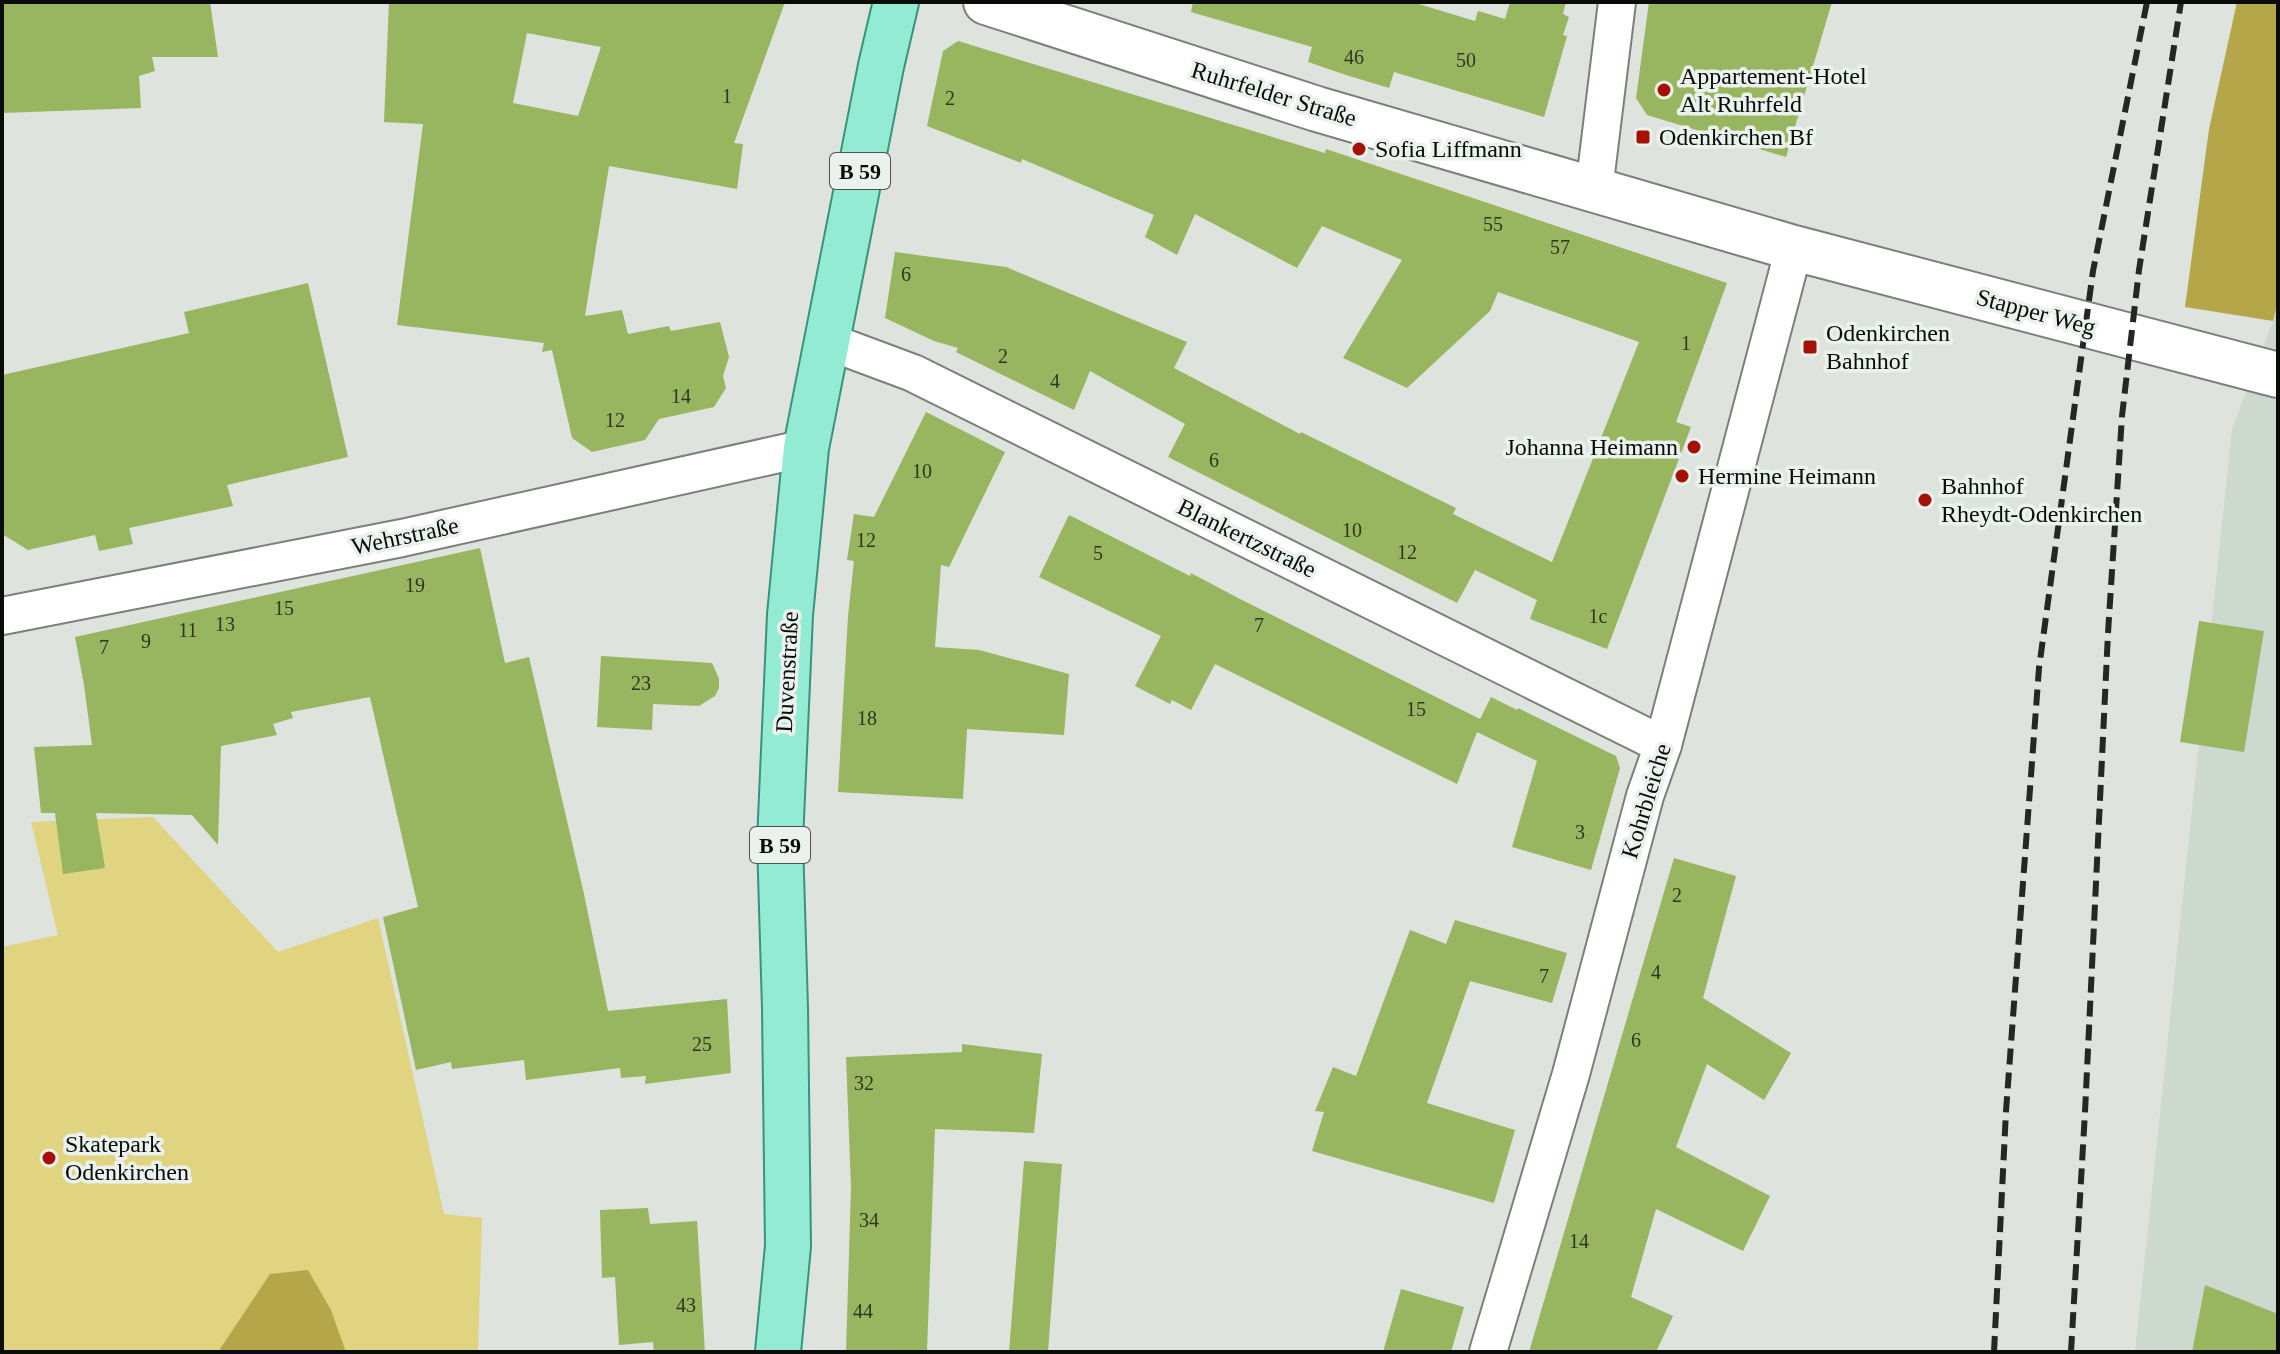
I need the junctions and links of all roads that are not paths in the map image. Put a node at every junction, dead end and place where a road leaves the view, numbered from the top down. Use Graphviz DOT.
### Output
graph roads {
  1 [pos="896,2"];
  2 [pos="986,2"];
  3 [pos="1617,2"];
  4 [pos="1594,190"];
  5 [pos="1794,248"];
  6 [pos="827,341"];
  7 [pos="2278,375"];
  8 [pos="806,448"];
  9 [pos="2,616"];
  10 [pos="1663,745"];
  11 [pos="778,1352"];
  12 [pos="1488,1352"];
  1 -- 6 [label="main road, Duvenstraße / B 59"];
  2 -- 4 [label="main road, Ruhrfelder Straße"];
  3 -- 4 [label="street"];
  4 -- 5 [label="main road, Ruhrfelder Straße"];
  5 -- 7 [label="main road, Stapper Weg"];
  5 -- 10 [label="street, Kohrbleiche"];
  6 -- 8 [label="main road, Duvenstraße / B 59"];
  6 -- 10 [label="street, Blankertzstraße"];
  8 -- 9 [label="street, Wehrstraße"];
  8 -- 11 [label="main road, Duvenstraße / B 59"];
  10 -- 12 [label="street, Kohrbleiche"];
}
